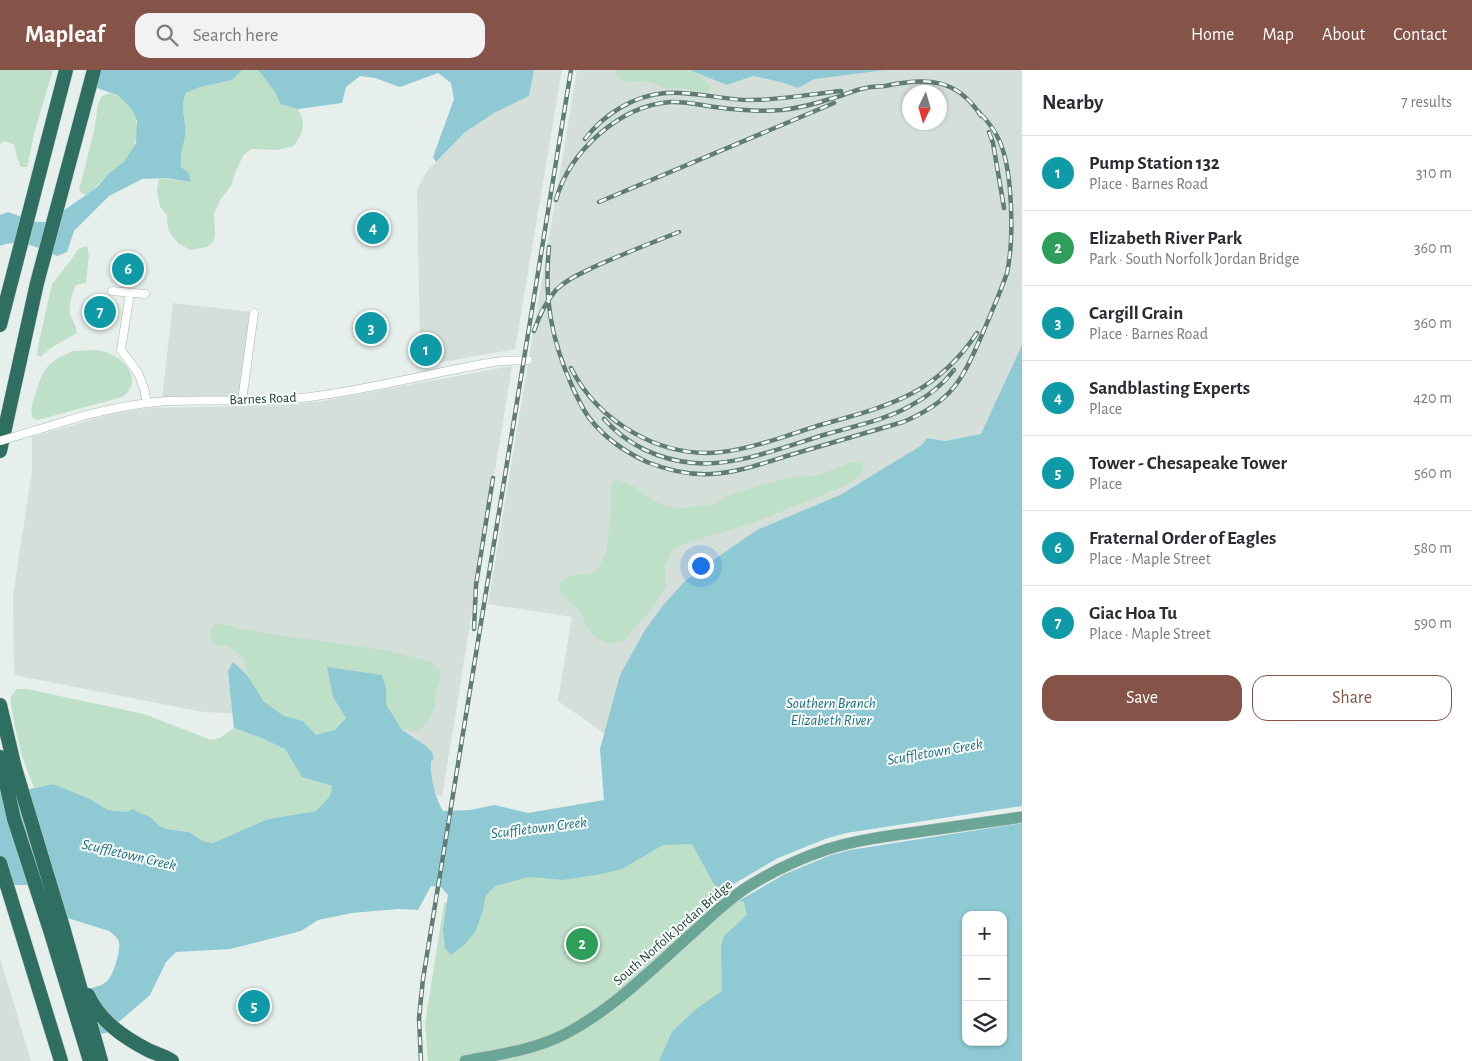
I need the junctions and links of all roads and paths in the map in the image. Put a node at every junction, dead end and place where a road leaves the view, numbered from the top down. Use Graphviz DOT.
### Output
graph roads {
  1 [pos="66,70"];
  2 [pos="94,70"];
  3 [pos="112,291"];
  4 [pos="130,293"];
  5 [pos="145,294"];
  6 [pos="254,314"];
  7 [pos="0,325"];
  8 [pos="528,360"];
  9 [pos="242,401"];
  10 [pos="147,403"];
  11 [pos="0,442"];
  12 [pos="0,451"];
  13 [pos="0,705"];
  14 [pos="6,764"];
  15 [pos="1022,818"];
  16 [pos="0,864"];
  17 [pos="68,968"];
  18 [pos="50,1026"];
  19 [pos="95,1059"];
  20 [pos="55,1061"];
  21 [pos="61,1061"];
  22 [pos="172,1061"];
  23 [pos="465,1061"];
  1 -- 7 [label="highway"];
  2 -- 12 [label="highway"];
  3 -- 4 [label="street"];
  4 -- 5 [label="street"];
  4 -- 10 [label="street"];
  6 -- 9 [label="street"];
  8 -- 9 [label="street, Barnes Road"];
  9 -- 10 [label="street, Barnes Road"];
  10 -- 11 [label="street, Barnes Road, bridge"];
  13 -- 14 [label="highway"];
  14 -- 17 [label="highway"];
  15 -- 23 [label="main road, South Norfolk Jordan Bridge"];
  16 -- 18 [label="highway"];
  17 -- 19 [label="highway"];
  17 -- 22 [label="highway"];
  18 -- 20 [label="highway"];
  18 -- 21 [label="highway"];
}
